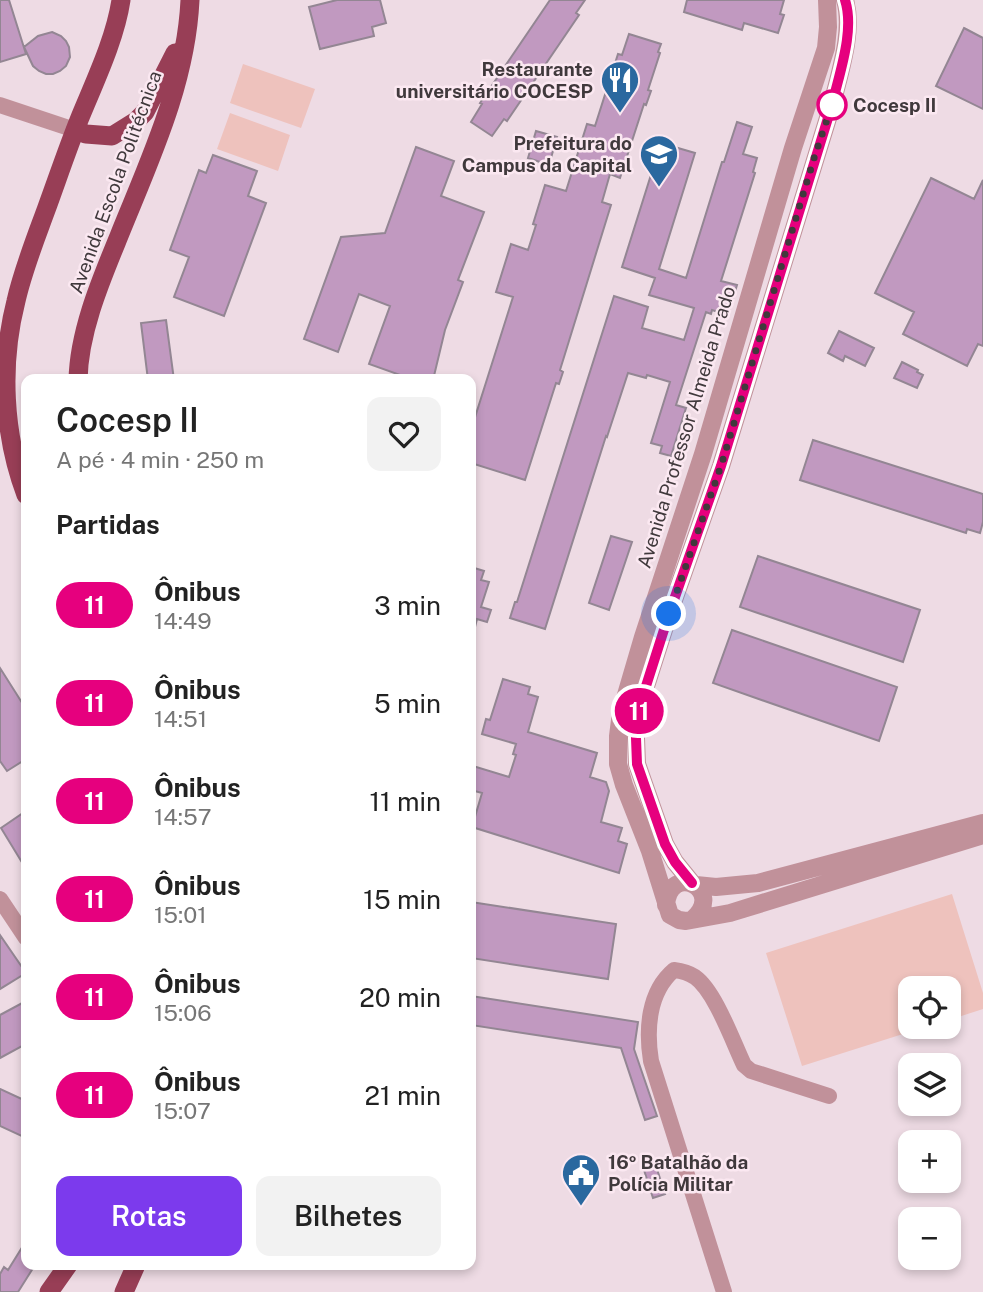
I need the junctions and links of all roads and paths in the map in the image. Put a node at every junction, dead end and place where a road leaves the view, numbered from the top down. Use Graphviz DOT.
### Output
graph roads {
  1 [pos="121,0"];
  2 [pos="190,0"];
  3 [pos="827,0"];
  4 [pos="845,0"];
  5 [pos="189,23"];
  6 [pos="0,105"];
  7 [pos="75,130"];
  8 [pos="79,374"];
  9 [pos="730,438"];
  10 [pos="705,446"];
  11 [pos="721,466"];
  12 [pos="21,478"];
  13 [pos="983,823"];
  14 [pos="983,835"];
  15 [pos="694,884"];
  16 [pos="0,899"];
  17 [pos="666,905"];
  18 [pos="693,919"];
  19 [pos="21,930"];
  20 [pos="829,1096"];
  21 [pos="64,1270"];
  22 [pos="134,1270"];
  23 [pos="49,1292"];
  24 [pos="124,1292"];
  25 [pos="724,1292"];
  1 -- 7 [label="highway"];
  2 -- 5 [label="highway, Avenida Escola Politécnica"];
  3 -- 10 [label="street, Avenida Professor Almeida Prado"];
  4 -- 9 [label="street, Avenida Professor Almeida Prado"];
  5 -- 7 [label="highway"];
  5 -- 8 [label="highway, Avenida Escola Politécnica"];
  6 -- 7 [label="street"];
  7 -- 12 [label="highway"];
  9 -- 10 [label="street"];
  9 -- 11 [label="street, Avenida Professor Almeida Prado"];
  10 -- 11 [label="street"];
  10 -- 17 [label="street, Avenida Professor Almeida Prado"];
  11 -- 15 [label="street, Avenida Professor Almeida Prado"];
  13 -- 15 [label="street"];
  14 -- 18 [label="street"];
  15 -- 17 [label="street"];
  15 -- 18 [label="street"];
  16 -- 19 [label="street"];
  17 -- 18 [label="street"];
  20 -- 25 [label="street"];
  21 -- 23 [label="highway"];
  22 -- 24 [label="highway"];
}
